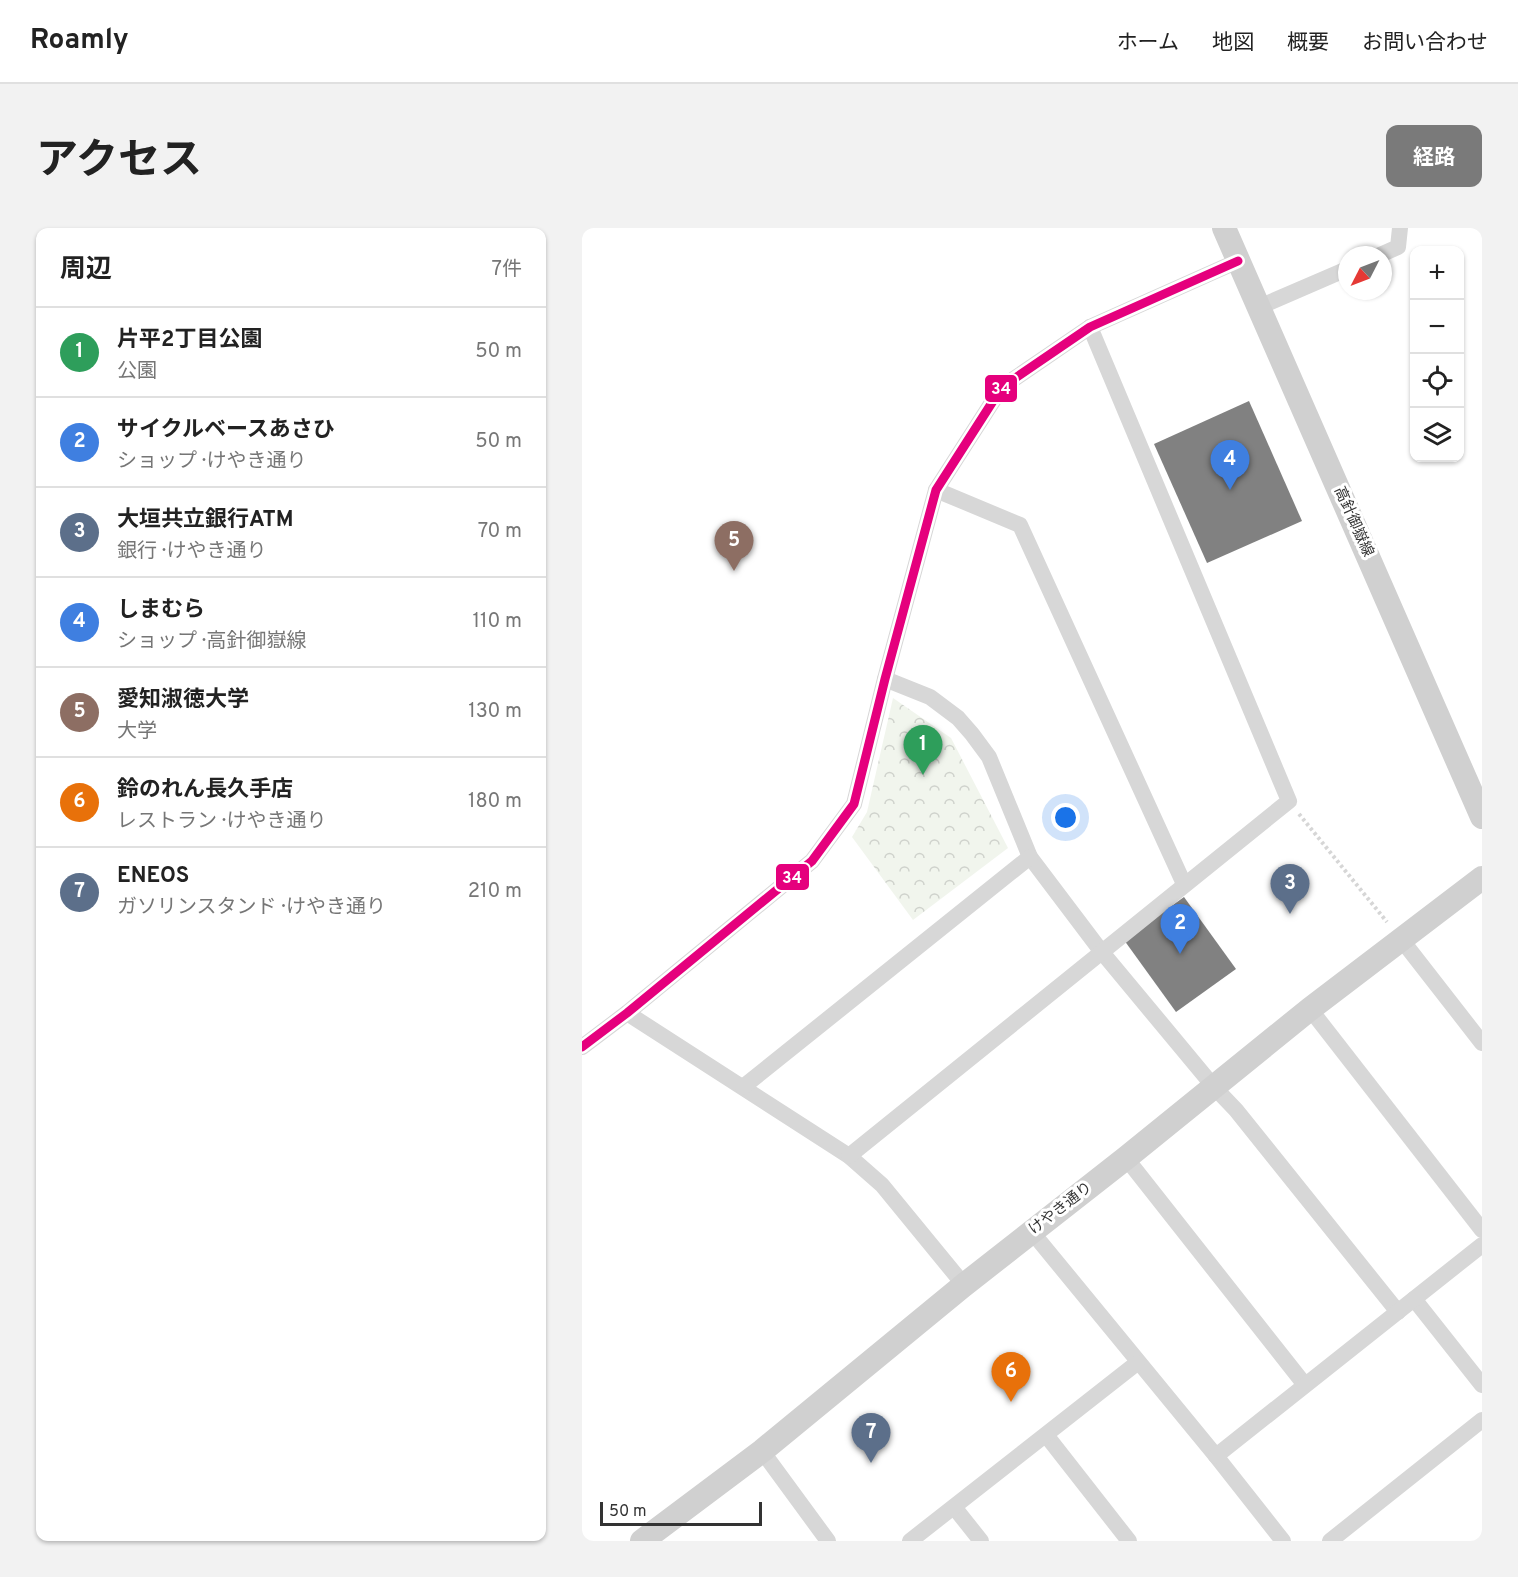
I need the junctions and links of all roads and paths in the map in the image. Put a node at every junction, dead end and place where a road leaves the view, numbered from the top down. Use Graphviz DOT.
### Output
graph roads {
  1 [pos="1224,228"];
  2 [pos="1400,228"];
  3 [pos="1392,250"];
  4 [pos="1238,261"];
  5 [pos="1338,273"];
  6 [pos="1259,307"];
  7 [pos="1090,327"];
  8 [pos="936,490"];
  9 [pos="885,679"];
  10 [pos="1289,801"];
  11 [pos="1482,817"];
  12 [pos="1030,857"];
  13 [pos="1482,878"];
  14 [pos="1184,884"];
  15 [pos="1401,939"];
  16 [pos="1101,951"];
  17 [pos="1310,1009"];
  18 [pos="627,1013"];
  19 [pos="1482,1043"];
  20 [pos="582,1047"];
  21 [pos="743,1087"];
  22 [pos="1214,1087"];
  23 [pos="849,1156"];
  24 [pos="1126,1158"];
  25 [pos="1482,1230"];
  26 [pos="1032,1232"];
  27 [pos="1482,1245"];
  28 [pos="964,1285"];
  29 [pos="1414,1299"];
  30 [pos="1398,1311"];
  31 [pos="1137,1363"];
  32 [pos="1482,1384"];
  33 [pos="1305,1385"];
  34 [pos="1482,1420"];
  35 [pos="1046,1435"];
  36 [pos="762,1451"];
  37 [pos="1216,1456"];
  38 [pos="954,1507"];
  39 [pos="642,1541"];
  40 [pos="828,1541"];
  41 [pos="910,1541"];
  42 [pos="981,1541"];
  43 [pos="1129,1541"];
  44 [pos="1283,1541"];
  45 [pos="1330,1541"];
  1 -- 4 [label="street, 高針御嶽線"];
  2 -- 3 [label="street"];
  4 -- 6 [label="street, 高針御嶽線"];
  4 -- 7 [label="street"];
  5 -- 6 [label="street"];
  6 -- 11 [label="street, 高針御嶽線"];
  7 -- 8 [label="street"];
  7 -- 10 [label="street"];
  8 -- 9 [label="street"];
  8 -- 14 [label="street"];
  9 -- 12 [label="street"];
  9 -- 18 [label="street"];
  10 -- 14 [label="street"];
  10 -- 15 [label="path"];
  12 -- 16 [label="street"];
  12 -- 21 [label="street"];
  13 -- 15 [label="street, けやき通り"];
  14 -- 16 [label="street"];
  15 -- 17 [label="street, けやき通り"];
  15 -- 19 [label="street"];
  16 -- 22 [label="street"];
  16 -- 23 [label="street"];
  17 -- 22 [label="street, けやき通り"];
  17 -- 25 [label="street"];
  18 -- 20 [label="street"];
  18 -- 21 [label="street"];
  21 -- 23 [label="street"];
  22 -- 24 [label="street, けやき通り"];
  22 -- 30 [label="street"];
  23 -- 28 [label="street"];
  24 -- 26 [label="street, けやき通り"];
  24 -- 33 [label="street"];
  26 -- 28 [label="street, けやき通り"];
  26 -- 31 [label="street"];
  27 -- 29 [label="street"];
  28 -- 36 [label="street, けやき通り"];
  29 -- 30 [label="street"];
  29 -- 32 [label="street"];
  30 -- 33 [label="street"];
  31 -- 35 [label="street"];
  31 -- 37 [label="street"];
  33 -- 37 [label="street"];
  34 -- 45 [label="street"];
  35 -- 38 [label="street"];
  35 -- 43 [label="street"];
  36 -- 39 [label="street, けやき通り"];
  36 -- 40 [label="street"];
  37 -- 44 [label="street"];
  38 -- 41 [label="street"];
  38 -- 42 [label="street"];
}
